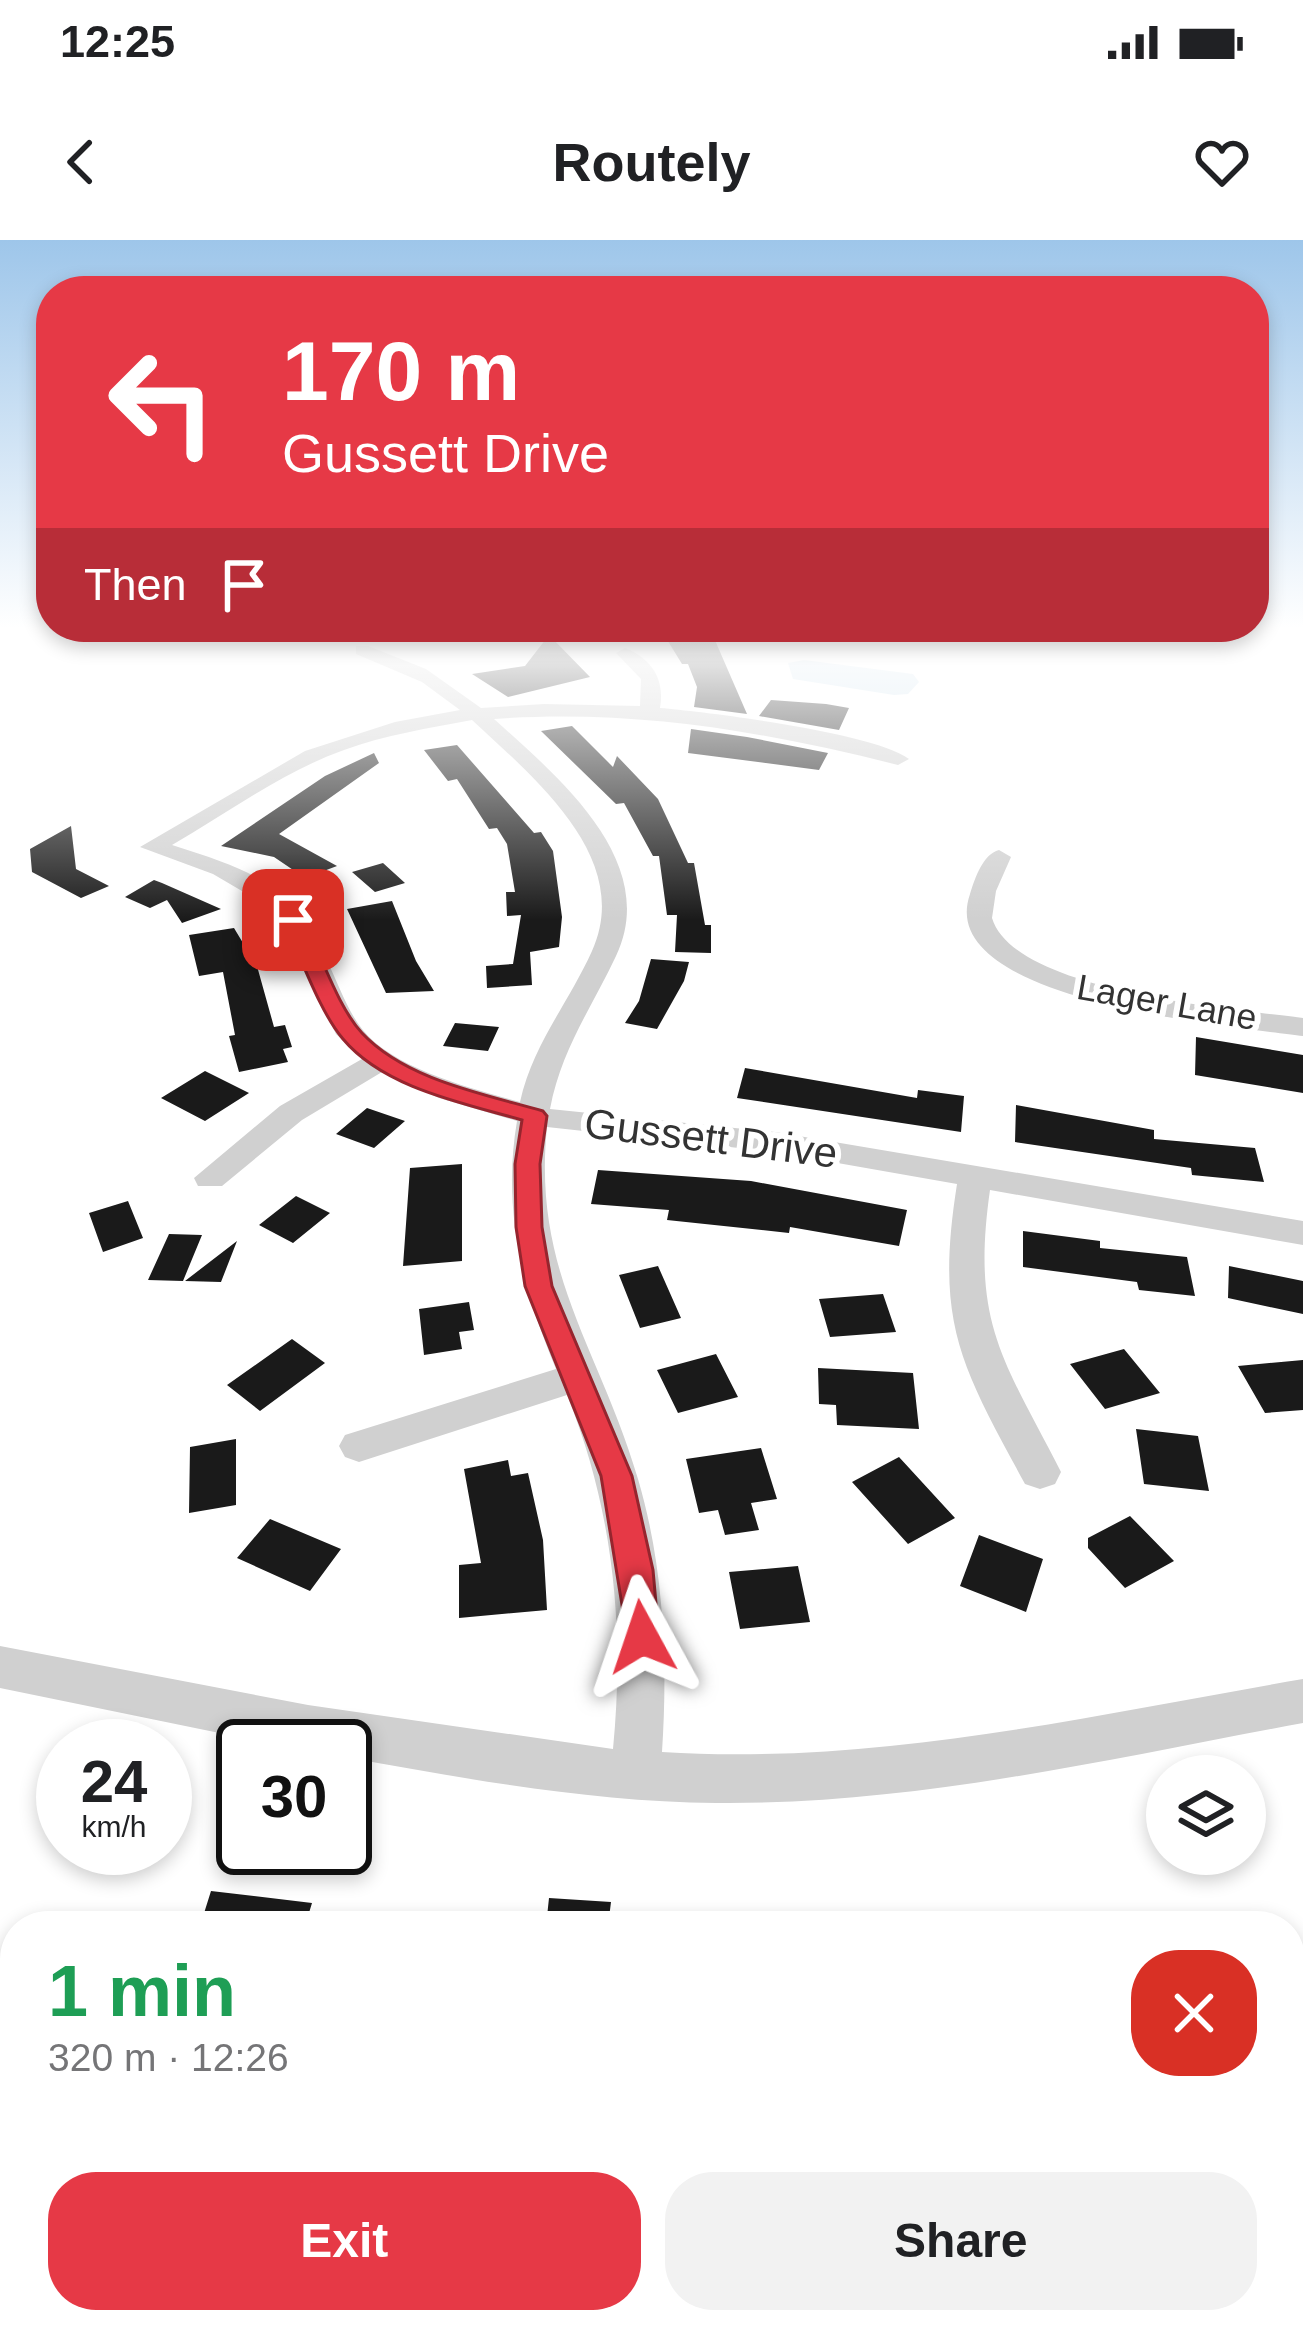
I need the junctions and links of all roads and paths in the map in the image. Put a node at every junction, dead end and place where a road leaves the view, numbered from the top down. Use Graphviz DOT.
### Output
graph roads {
  1 [pos="422,725"];
  2 [pos="486,725"];
  3 [pos="735,725"];
  4 [pos="898,759"];
  5 [pos="1000,857"];
  6 [pos="1303,1027"];
  7 [pos="381,1060"];
  8 [pos="535,1116"];
  9 [pos="975,1177"];
  10 [pos="209,1178"];
  11 [pos="1303,1233"];
  12 [pos="576,1377"];
  13 [pos="359,1446"];
  14 [pos="1040,1472"];
  15 [pos="0,1667"];
  16 [pos="1303,1701"];
  17 [pos="635,1774"];
  1 -- 7 [label="street, Gussett Drive"];
  2 -- 8 [label="street"];
  3 -- 4 [label="street"];
  5 -- 6 [label="street, Lager Lane"];
  7 -- 8 [label="street, Gussett Drive"];
  7 -- 10 [label="street"];
  8 -- 9 [label="street, Gussett Drive"];
  8 -- 12 [label="street"];
  9 -- 11 [label="street, Gussett Drive"];
  9 -- 14 [label="street"];
  12 -- 13 [label="street"];
  12 -- 17 [label="street"];
  15 -- 17 [label="street"];
  16 -- 17 [label="street"];
}
